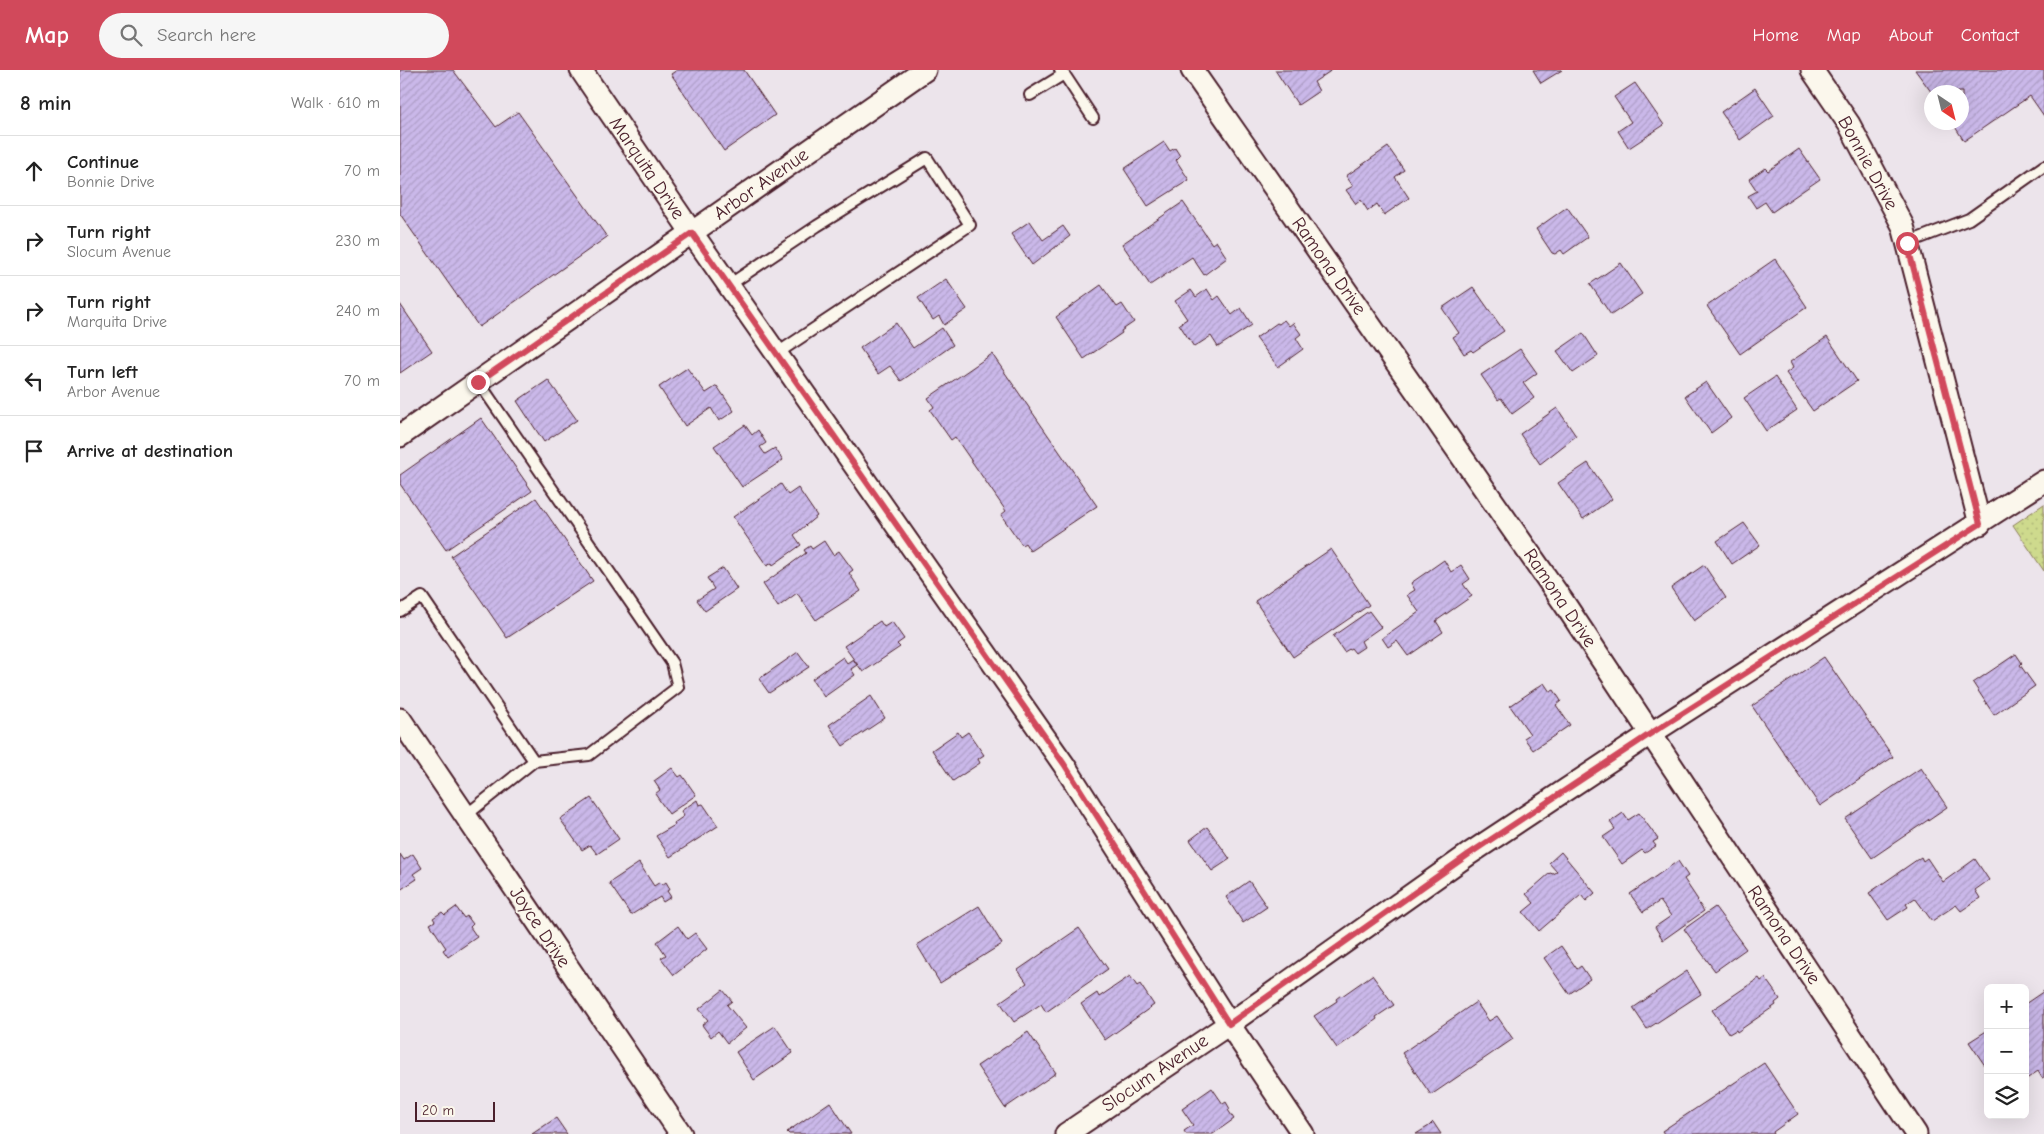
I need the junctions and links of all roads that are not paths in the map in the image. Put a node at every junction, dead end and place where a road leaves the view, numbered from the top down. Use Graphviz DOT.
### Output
graph roads {
  1 [pos="581,70"];
  2 [pos="925,70"];
  3 [pos="1192,70"];
  4 [pos="1812,70"];
  5 [pos="1062,72"];
  6 [pos="1030,95"];
  7 [pos="1093,118"];
  8 [pos="2044,166"];
  9 [pos="692,233"];
  10 [pos="1907,243"];
  11 [pos="728,285"];
  12 [pos="776,354"];
  13 [pos="478,382"];
  14 [pos="400,436"];
  15 [pos="2044,481"];
  16 [pos="1980,524"];
  17 [pos="400,611"];
  18 [pos="400,719"];
  19 [pos="1650,734"];
  20 [pos="534,761"];
  21 [pos="465,816"];
  22 [pos="1229,1024"];
  23 [pos="675,1130"];
  24 [pos="1066,1134"];
  25 [pos="1303,1134"];
  26 [pos="1916,1134"];
  1 -- 9 [label="street, Marquita Drive"];
  2 -- 9 [label="street, Arbor Avenue"];
  3 -- 19 [label="street, Ramona Drive"];
  4 -- 10 [label="street, Bonnie Drive"];
  5 -- 6 [label="lane"];
  5 -- 7 [label="lane"];
  8 -- 10 [label="lane"];
  9 -- 11 [label="street, Marquita Drive"];
  9 -- 13 [label="street, Arbor Avenue"];
  10 -- 16 [label="street, Bonnie Drive"];
  11 -- 12 [label="street, Marquita Drive"];
  11 -- 12 [label="lane"];
  12 -- 22 [label="street, Marquita Drive"];
  13 -- 14 [label="street, Arbor Avenue"];
  13 -- 20 [label="lane"];
  15 -- 16 [label="street, Slocum Avenue"];
  16 -- 19 [label="street, Slocum Avenue"];
  17 -- 20 [label="lane"];
  18 -- 21 [label="street, Joyce Drive"];
  19 -- 22 [label="street, Slocum Avenue"];
  19 -- 26 [label="street, Ramona Drive"];
  20 -- 21 [label="lane"];
  21 -- 23 [label="street, Joyce Drive"];
  22 -- 24 [label="street, Slocum Avenue"];
  22 -- 25 [label="street, Marquita Drive"];
}
